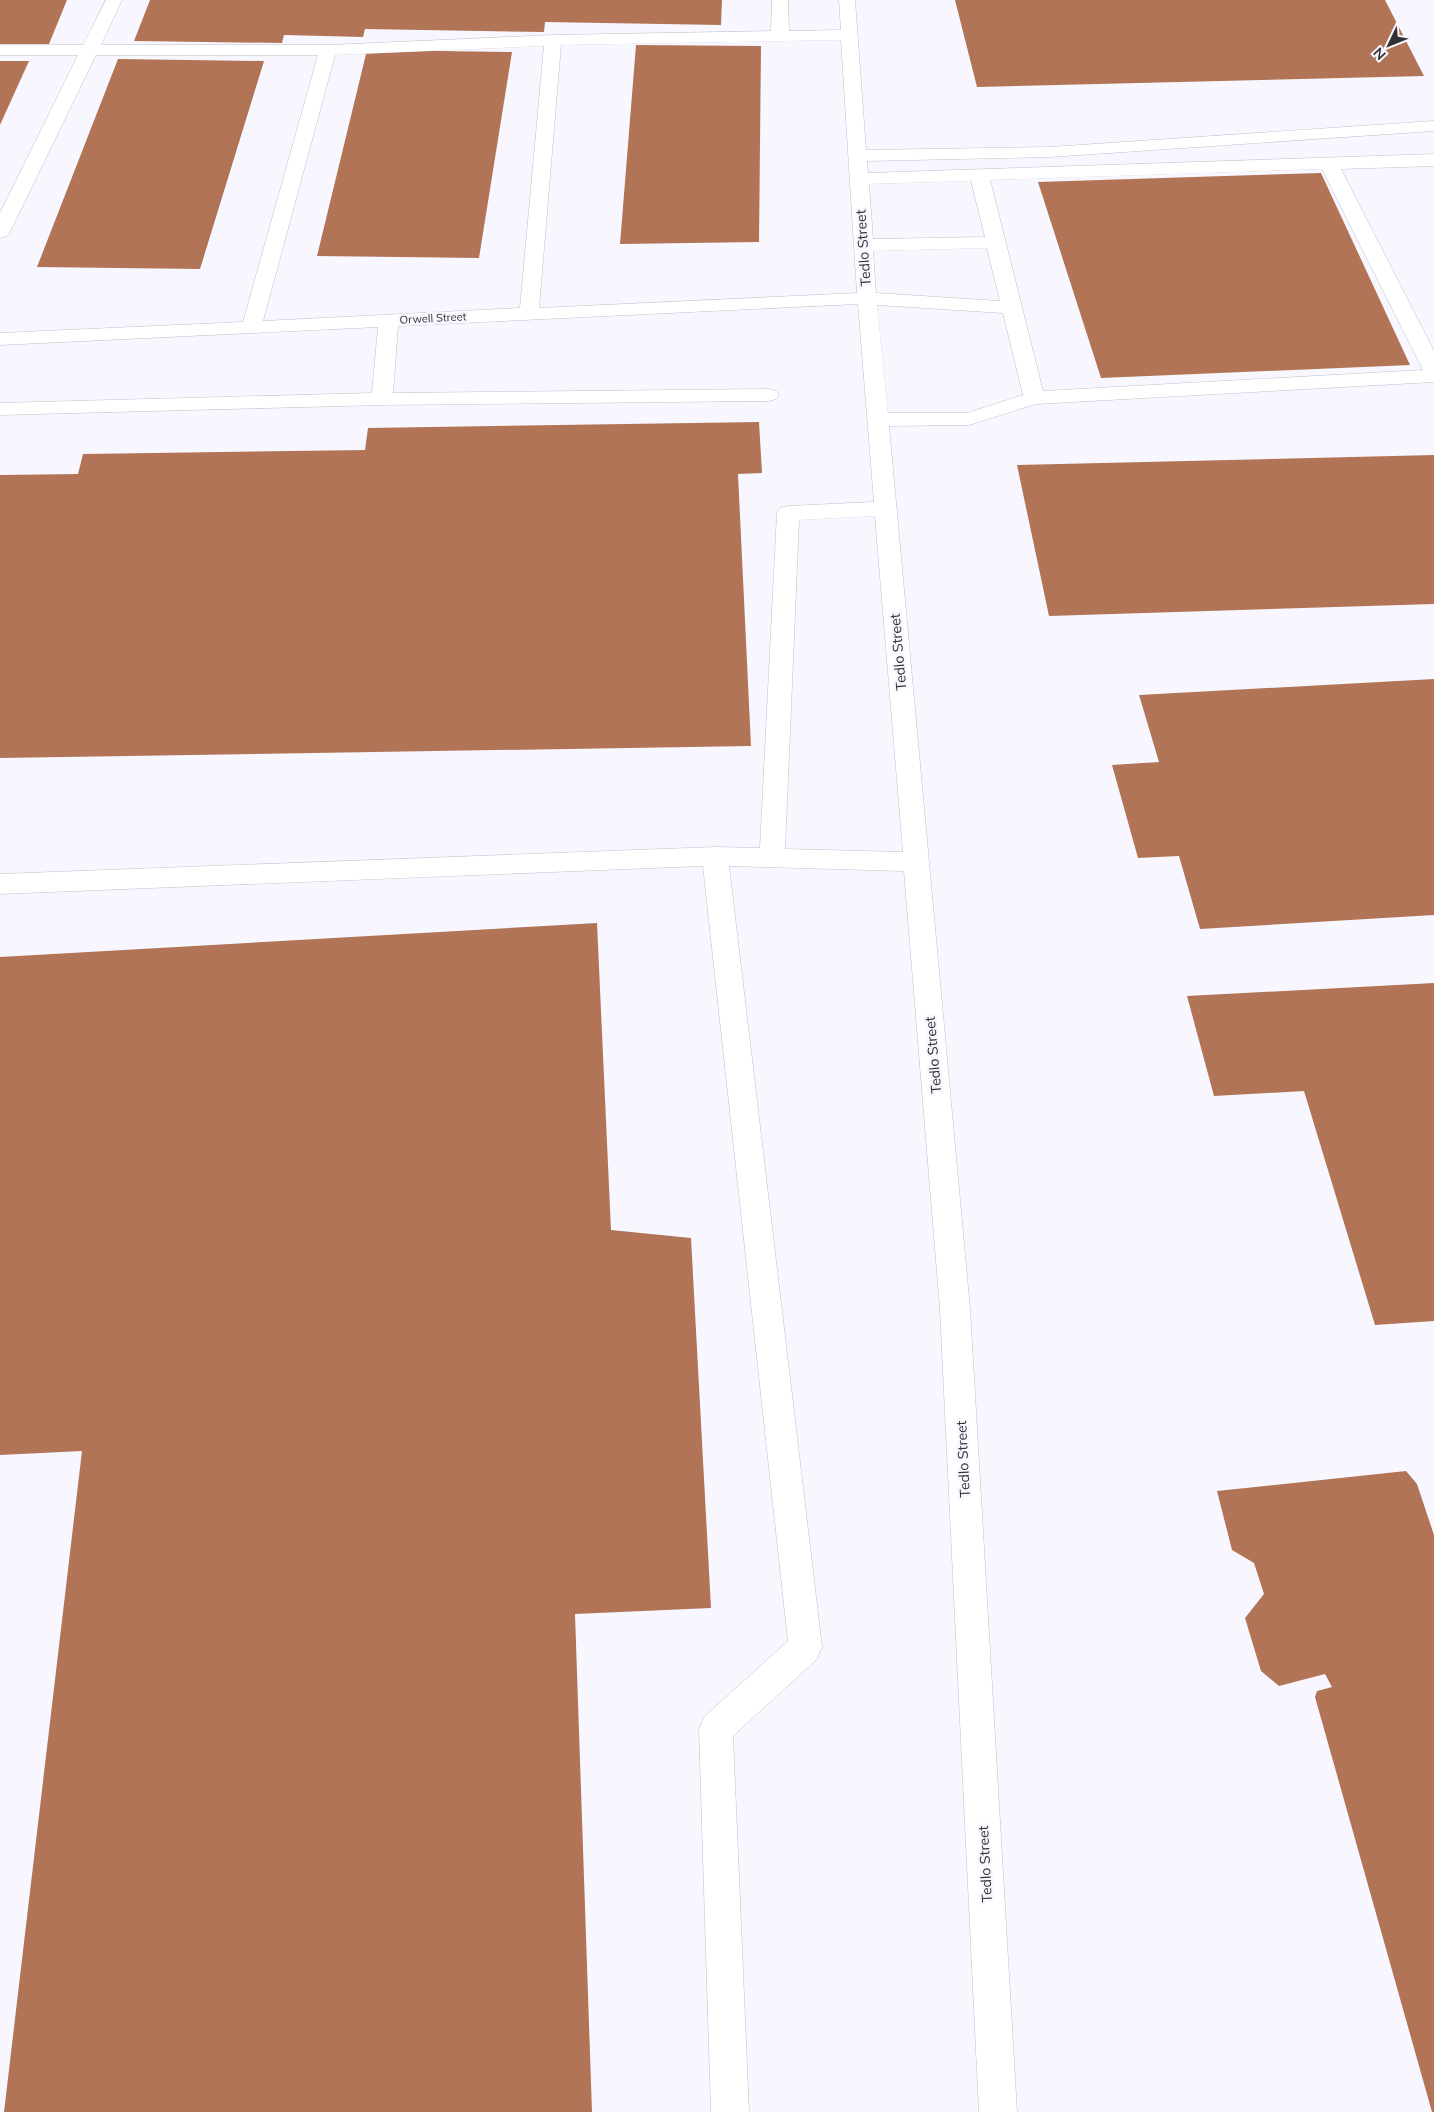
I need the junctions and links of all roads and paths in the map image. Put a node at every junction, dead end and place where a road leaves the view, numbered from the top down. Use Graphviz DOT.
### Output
graph roads {
  1 [pos="114,0"];
  2 [pos="780,0"];
  3 [pos="846,0"];
  4 [pos="849,35"];
  5 [pos="780,36"];
  6 [pos="552,40"];
  7 [pos="0,50"];
  8 [pos="90,50"];
  9 [pos="328,50"];
  10 [pos="1434,126"];
  11 [pos="1434,160"];
  12 [pos="1328,162"];
  13 [pos="858,168"];
  14 [pos="980,175"];
  15 [pos="0,232"];
  16 [pos="996,242"];
  17 [pos="863,245"];
  18 [pos="866,298"];
  19 [pos="1012,308"];
  20 [pos="529,314"];
  21 [pos="389,320"];
  22 [pos="251,327"];
  23 [pos="0,339"];
  24 [pos="1434,371"];
  25 [pos="1434,376"];
  26 [pos="769,395"];
  27 [pos="1034,398"];
  28 [pos="382,399"];
  29 [pos="0,409"];
  30 [pos="878,420"];
  31 [pos="885,509"];
  32 [pos="715,856"];
  33 [pos="772,858"];
  34 [pos="916,862"];
  35 [pos="0,884"];
  36 [pos="730,2112"];
  37 [pos="998,2112"];
  1 -- 8 [label="street"];
  2 -- 5 [label="street"];
  3 -- 4 [label="street, Tedlo Street"];
  4 -- 5 [label="street"];
  4 -- 13 [label="street, Tedlo Street"];
  5 -- 6 [label="street"];
  6 -- 9 [label="street"];
  6 -- 20 [label="street"];
  7 -- 8 [label="street"];
  8 -- 9 [label="street"];
  8 -- 15 [label="street"];
  9 -- 22 [label="street"];
  10 -- 13 [label="street"];
  11 -- 12 [label="street"];
  12 -- 14 [label="street"];
  12 -- 24 [label="street"];
  13 -- 14 [label="street"];
  13 -- 17 [label="street, Tedlo Street"];
  14 -- 16 [label="street"];
  16 -- 17 [label="street"];
  16 -- 19 [label="street"];
  17 -- 18 [label="street, Tedlo Street"];
  18 -- 19 [label="street, Orwell Street"];
  18 -- 20 [label="street, Orwell Street"];
  18 -- 30 [label="street, Tedlo Street"];
  19 -- 27 [label="street"];
  20 -- 21 [label="street, Orwell Street"];
  21 -- 22 [label="street, Orwell Street"];
  21 -- 28 [label="street"];
  22 -- 23 [label="street, Orwell Street"];
  25 -- 27 [label="street"];
  26 -- 28 [label="street"];
  27 -- 30 [label="street"];
  28 -- 29 [label="street"];
  30 -- 31 [label="street, Tedlo Street"];
  31 -- 33 [label="street"];
  31 -- 34 [label="street, Tedlo Street"];
  32 -- 33 [label="street"];
  32 -- 35 [label="street"];
  32 -- 36 [label="street"];
  33 -- 34 [label="street"];
  34 -- 37 [label="street, Tedlo Street"];
}
